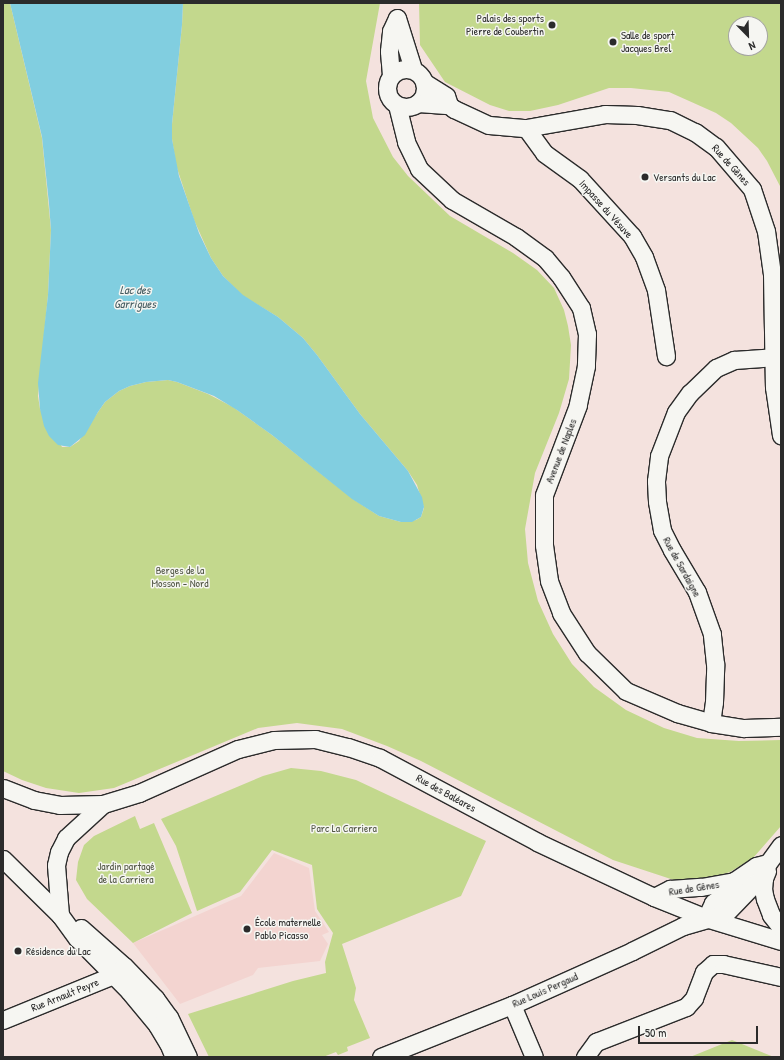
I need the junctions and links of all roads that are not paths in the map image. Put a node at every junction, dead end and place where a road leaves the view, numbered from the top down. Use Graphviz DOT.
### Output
graph roads {
  1 [pos="398,11"];
  2 [pos="413,69"];
  3 [pos="391,75"];
  4 [pos="425,83"];
  5 [pos="418,103"];
  6 [pos="397,105"];
  7 [pos="449,105"];
  8 [pos="526,128"];
  9 [pos="666,356"];
  10 [pos="773,357"];
  11 [pos="781,435"];
  12 [pos="710,723"];
  13 [pos="781,727"];
  14 [pos="3,788"];
  15 [pos="103,804"];
  16 [pos="781,845"];
  17 [pos="3,859"];
  18 [pos="766,870"];
  19 [pos="734,881"];
  20 [pos="654,897"];
  21 [pos="60,916"];
  22 [pos="706,918"];
  23 [pos="781,928"];
  24 [pos="781,940"];
  25 [pos="119,971"];
  26 [pos="781,978"];
  27 [pos="512,1005"];
  28 [pos="3,1020"];
  29 [pos="174,1057"];
  30 [pos="188,1057"];
  31 [pos="381,1057"];
  32 [pos="534,1057"];
  33 [pos="586,1057"];
  1 -- 2 [label="street"];
  1 -- 3 [label="street"];
  2 -- 3 [label="street"];
  2 -- 4 [label="street"];
  3 -- 6 [label="street"];
  4 -- 5 [label="street"];
  4 -- 7 [label="street, Rue de Gênes"];
  5 -- 6 [label="street"];
  5 -- 7 [label="street, Rue de Gênes"];
  6 -- 12 [label="street, Avenue de Naples"];
  7 -- 8 [label="street, Rue de Gênes"];
  8 -- 9 [label="street, Impasse du Vésuve"];
  8 -- 10 [label="street, Rue de Gênes"];
  10 -- 11 [label="street, Rue de Gênes"];
  10 -- 12 [label="street, Rue de Sardaigne"];
  12 -- 13 [label="street, Avenue de Naples"];
  14 -- 15 [label="street, Rue des Baléares"];
  15 -- 20 [label="street, Rue des Baléares"];
  15 -- 21 [label="street, Rue des Baléares"];
  16 -- 18 [label="street"];
  17 -- 21 [label="street"];
  18 -- 19 [label="street, Rue de Gênes"];
  18 -- 22 [label="street"];
  18 -- 23 [label="street"];
  19 -- 20 [label="street, Rue de Gênes"];
  19 -- 22 [label="street, Rue de Gênes"];
  20 -- 22 [label="street, Rue des Baléares"];
  21 -- 25 [label="street"];
  22 -- 24 [label="street, Rue des Baléares"];
  22 -- 27 [label="street, Rue Louis Pergaud"];
  25 -- 28 [label="street, Rue Arnault Peyre"];
  25 -- 29 [label="street"];
  25 -- 30 [label="street"];
  26 -- 33 [label="street"];
  27 -- 31 [label="street, Rue Louis Pergaud"];
  27 -- 32 [label="street"];
}
